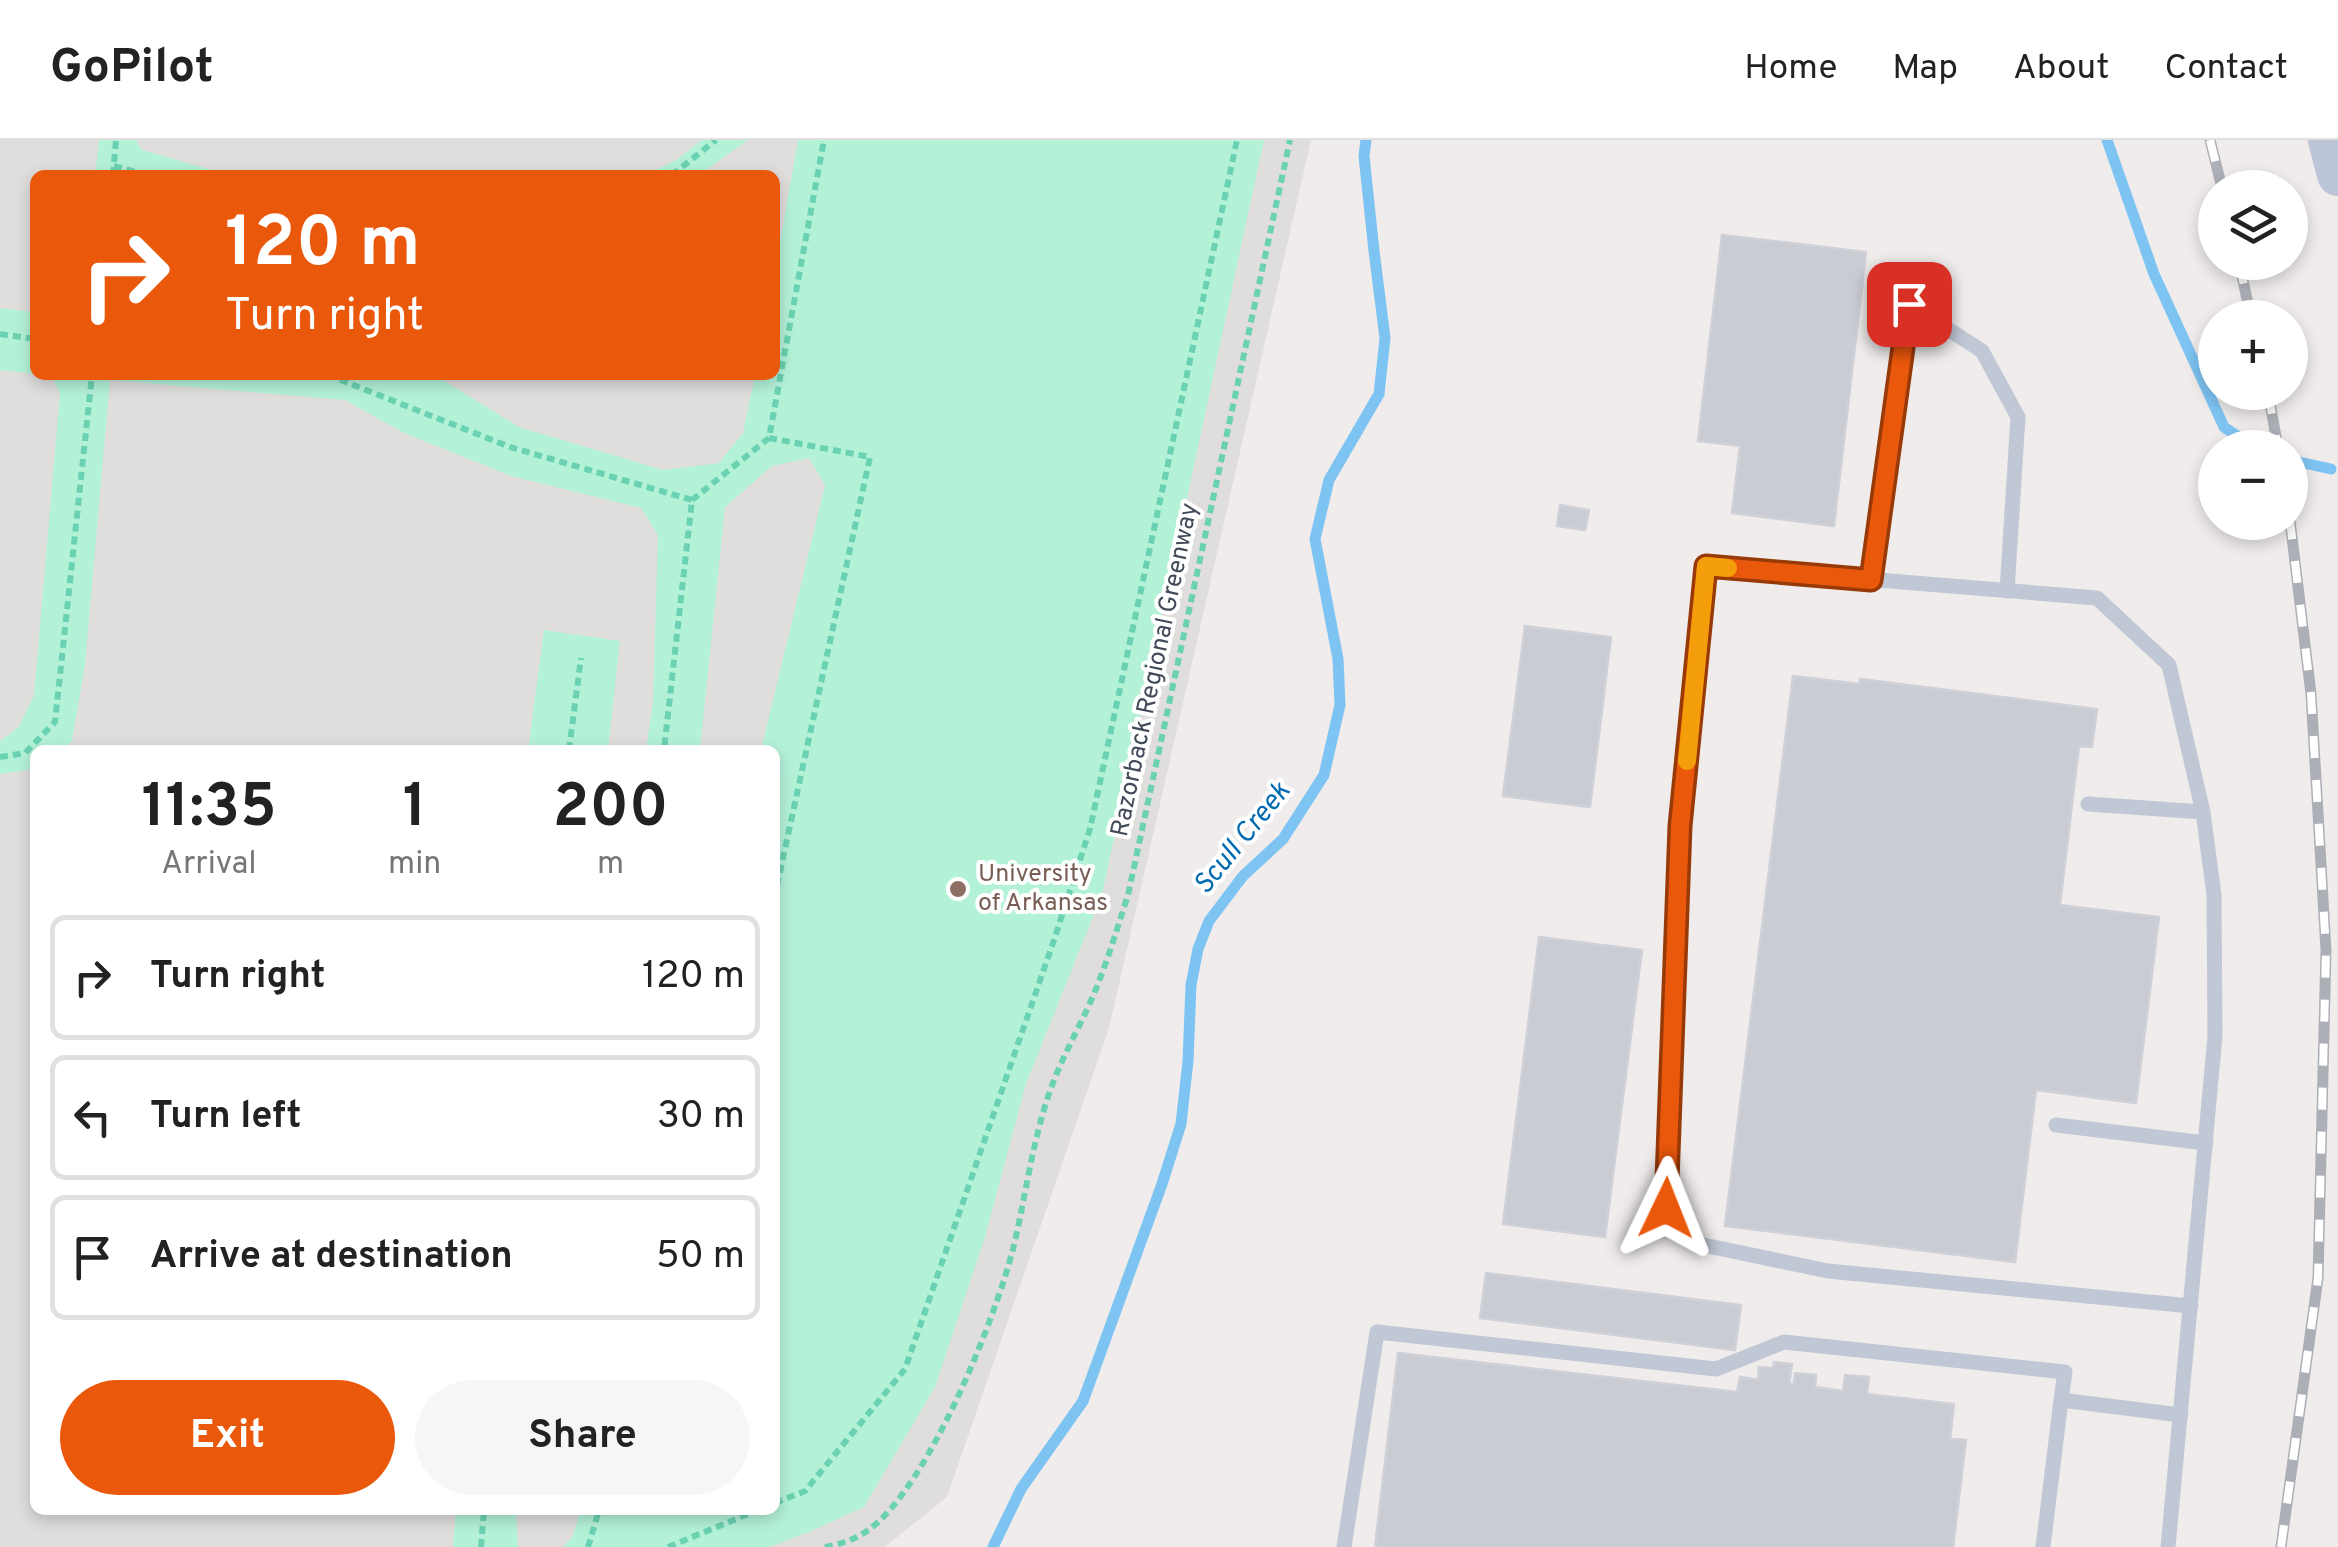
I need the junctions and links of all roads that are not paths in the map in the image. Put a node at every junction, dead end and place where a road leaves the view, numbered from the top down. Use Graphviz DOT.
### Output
graph roads {
  1 [pos="2328,140"];
  2 [pos="2338,176"];
  3 [pos="1871,580"];
  4 [pos="2007,591"];
  5 [pos="2088,804"];
  6 [pos="2202,812"];
  7 [pos="2056,1126"];
  8 [pos="2206,1143"];
  9 [pos="2191,1306"];
  10 [pos="2061,1400"];
  11 [pos="2181,1415"];
  12 [pos="1344,1547"];
  13 [pos="2042,1547"];
  14 [pos="2168,1547"];
  1 -- 2 [label="main road"];
  3 -- 4 [label="lane"];
  3 -- 4 [label="lane"];
  3 -- 9 [label="lane"];
  4 -- 6 [label="lane"];
  5 -- 6 [label="lane"];
  6 -- 8 [label="lane"];
  7 -- 8 [label="lane"];
  8 -- 9 [label="lane"];
  9 -- 11 [label="lane"];
  10 -- 11 [label="lane"];
  10 -- 12 [label="lane"];
  10 -- 13 [label="lane"];
  11 -- 14 [label="lane"];
}
